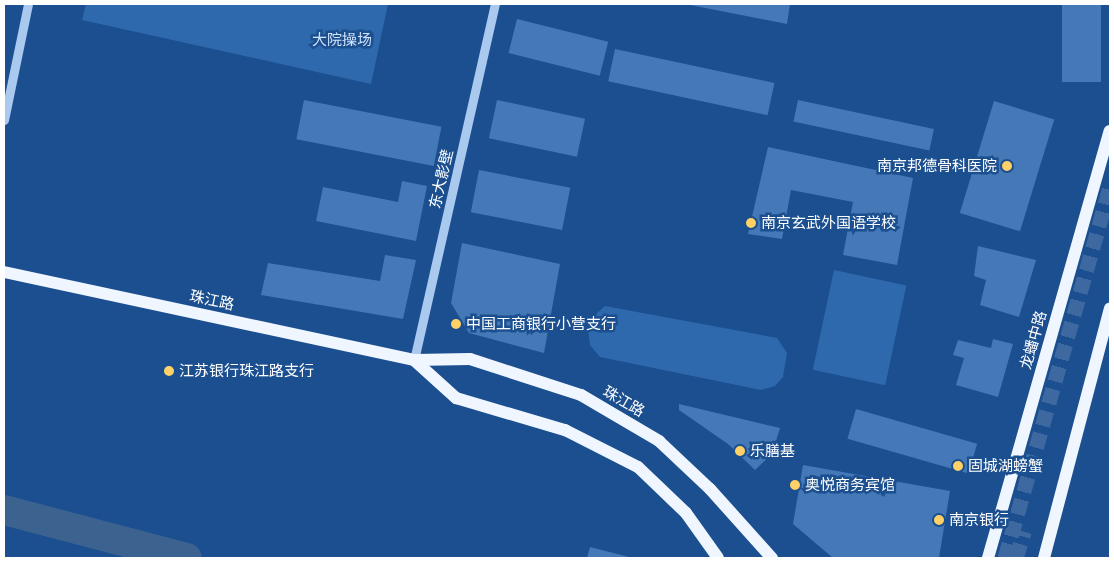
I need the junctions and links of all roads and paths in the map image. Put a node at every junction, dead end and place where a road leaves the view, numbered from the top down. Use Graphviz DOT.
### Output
graph roads {
  1 [pos="28,4"];
  2 [pos="495,4"];
  3 [pos="4,67"];
  4 [pos="15,69"];
  5 [pos="4,120"];
  6 [pos="1110,131"];
  7 [pos="4,272"];
  8 [pos="1110,309"];
  9 [pos="414,360"];
  10 [pos="718,558"];
  11 [pos="772,558"];
  12 [pos="988,558"];
  13 [pos="1044,558"];
  1 -- 4 [label="street"];
  2 -- 9 [label="street, 东大影壁"];
  3 -- 4 [label="street"];
  4 -- 5 [label="street"];
  6 -- 12 [label="main road, 龙蟠中路"];
  7 -- 9 [label="main road, 珠江路"];
  8 -- 13 [label="main road"];
  9 -- 10 [label="main road"];
  9 -- 11 [label="main road, 珠江路"];
}
